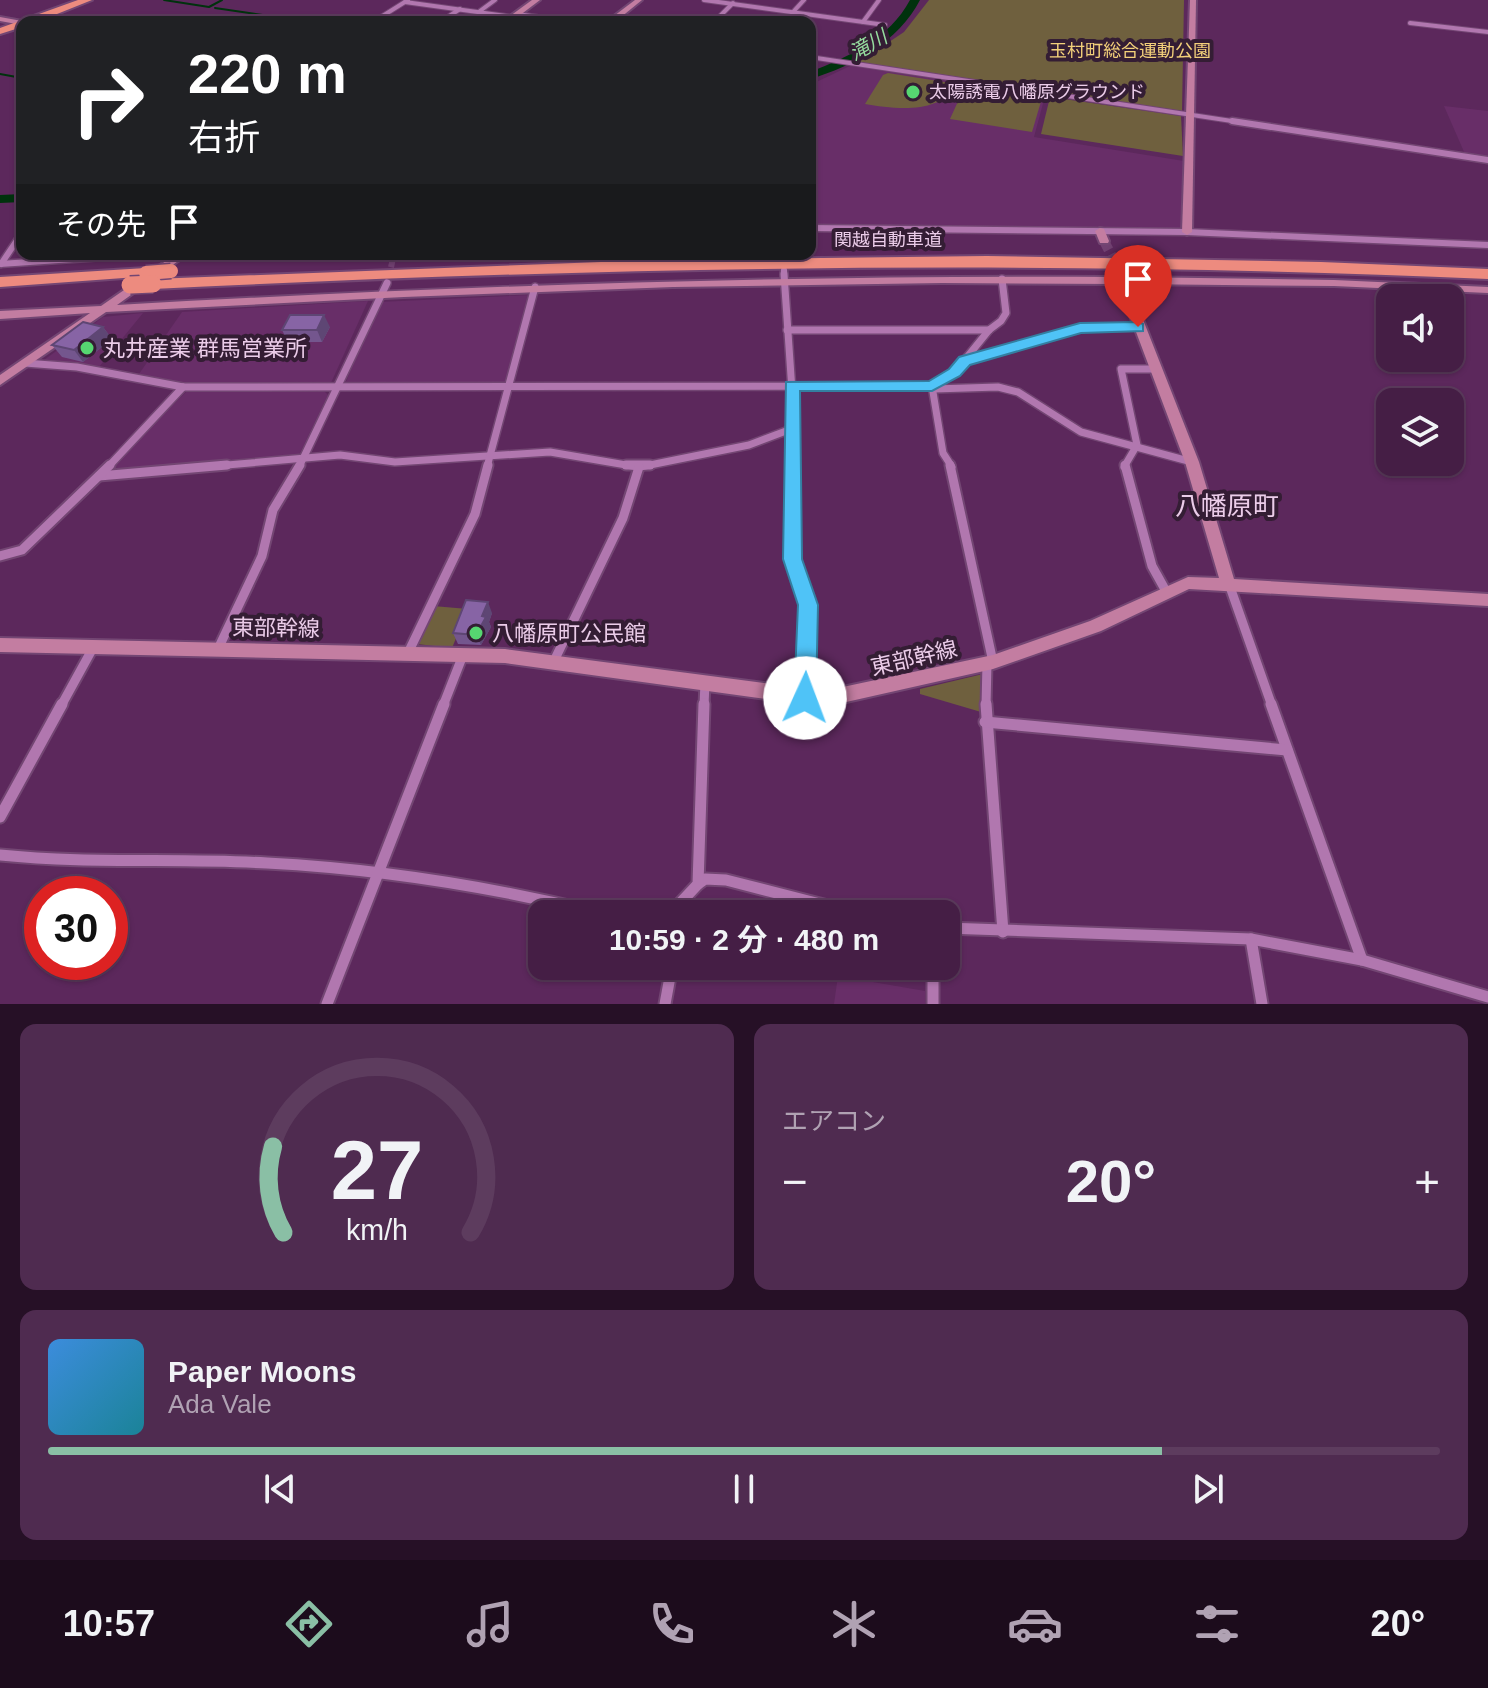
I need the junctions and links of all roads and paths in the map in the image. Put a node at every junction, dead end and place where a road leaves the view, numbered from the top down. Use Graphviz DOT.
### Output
graph roads {
  1 [pos="87,0"];
  2 [pos="97,0"];
  3 [pos="495,0"];
  4 [pos="537,0"];
  5 [pos="630,0"];
  6 [pos="639,0"];
  7 [pos="704,0"];
  8 [pos="804,0"];
  9 [pos="879,0"];
  10 [pos="1193,0"];
  11 [pos="406,1"];
  12 [pos="734,2"];
  13 [pos="460,9"];
  14 [pos="479,11"];
  15 [pos="793,12"];
  16 [pos="44,16"];
  17 [pos="54,16"];
  18 [pos="382,16"];
  19 [pos="449,16"];
  20 [pos="503,16"];
  21 [pos="515,16"];
  22 [pos="614,16"];
  23 [pos="616,16"];
  24 [pos="863,22"];
  25 [pos="1410,23"];
  26 [pos="885,25"];
  27 [pos="1488,32"];
  28 [pos="816,58"];
  29 [pos="1188,114"];
  30 [pos="1488,160"];
  31 [pos="816,228"];
  32 [pos="1187,232"];
  33 [pos="16,242"];
  34 [pos="1488,245"];
  35 [pos="816,249"];
  36 [pos="39,260"];
  37 [pos="174,260"];
  38 [pos="434,260"];
  39 [pos="1488,263"];
  40 [pos="1,264"];
  41 [pos="1120,274"];
  42 [pos="1488,274"];
  43 [pos="784,275"];
  44 [pos="150,279"];
  45 [pos="1002,279"];
  46 [pos="0,282"];
  47 [pos="387,283"];
  48 [pos="535,287"];
  49 [pos="1488,290"];
  50 [pos="0,294"];
  51 [pos="379,295"];
  52 [pos="104,309"];
  53 [pos="0,315"];
  54 [pos="1138,327"];
  55 [pos="787,330"];
  56 [pos="989,330"];
  57 [pos="965,361"];
  58 [pos="25,363"];
  59 [pos="1154,369"];
  60 [pos="0,381"];
  61 [pos="508,386"];
  62 [pos="791,386"];
  63 [pos="183,387"];
  64 [pos="933,387"];
  65 [pos="335,388"];
  66 [pos="794,428"];
  67 [pos="1137,445"];
  68 [pos="491,458"];
  69 [pos="304,459"];
  70 [pos="1192,462"];
  71 [pos="639,467"];
  72 [pos="99,476"];
  73 [pos="0,556"];
  74 [pos="1228,583"];
  75 [pos="1167,593"];
  76 [pos="1488,600"];
  77 [pos="0,645"];
  78 [pos="94,646"];
  79 [pos="218,649"];
  80 [pos="408,653"];
  81 [pos="463,655"];
  82 [pos="554,661"];
  83 [pos="990,662"];
  84 [pos="705,681"];
  85 [pos="805,698"];
  86 [pos="985,722"];
  87 [pos="1287,750"];
  88 [pos="0,817"];
  89 [pos="0,855"];
  90 [pos="376,873"];
  91 [pos="698,884"];
  92 [pos="550,900"];
  93 [pos="683,900"];
  94 [pos="804,900"];
  95 [pos="960,929"];
  96 [pos="1003,932"];
  97 [pos="1251,939"];
  98 [pos="1362,960"];
  99 [pos="669,980"];
  100 [pos="933,980"];
  101 [pos="1488,997"];
  102 [pos="327,1004"];
  103 [pos="665,1004"];
  104 [pos="933,1004"];
  105 [pos="1262,1004"];
  1 -- 16 [label="highway"];
  2 -- 17 [label="highway"];
  3 -- 14 [label="street"];
  4 -- 21 [label="street"];
  5 -- 22 [label="street"];
  6 -- 23 [label="street"];
  7 -- 12 [label="street"];
  8 -- 15 [label="street"];
  9 -- 24 [label="street"];
  10 -- 29 [label="street"];
  11 -- 13 [label="street"];
  11 -- 18 [label="street"];
  12 -- 15 [label="street"];
  13 -- 14 [label="street"];
  13 -- 19 [label="street"];
  14 -- 20 [label="street"];
  15 -- 24 [label="street"];
  24 -- 26 [label="street"];
  25 -- 27 [label="street"];
  28 -- 29 [label="street"];
  29 -- 30 [label="street"];
  29 -- 32 [label="street"];
  31 -- 32 [label="street"];
  32 -- 34 [label="street"];
  33 -- 40 [label="street"];
  35 -- 39 [label="highway, 関越自動車道"];
  36 -- 40 [label="street"];
  37 -- 52 [label="street"];
  38 -- 44 [label="highway, 関越自動車道, bridge"];
  41 -- 45 [label="street"];
  41 -- 49 [label="street"];
  41 -- 54 [label="street"];
  42 -- 44 [label="highway, 関越自動車道"];
  43 -- 45 [label="street"];
  43 -- 48 [label="street"];
  43 -- 55 [label="street"];
  44 -- 46 [label="highway, 関越自動車道"];
  44 -- 50 [label="highway, 関越自動車道, bridge"];
  45 -- 56 [label="street"];
  47 -- 51 [label="street"];
  48 -- 51 [label="street"];
  48 -- 61 [label="street"];
  51 -- 52 [label="street"];
  51 -- 65 [label="street"];
  52 -- 53 [label="street"];
  52 -- 58 [label="street"];
  54 -- 57 [label="street"];
  54 -- 59 [label="street"];
  55 -- 56 [label="street"];
  55 -- 62 [label="street"];
  56 -- 57 [label="street"];
  57 -- 64 [label="street"];
  58 -- 60 [label="street"];
  58 -- 63 [label="street"];
  59 -- 67 [label="street"];
  59 -- 70 [label="street"];
  61 -- 62 [label="street"];
  61 -- 65 [label="street"];
  61 -- 68 [label="street"];
  62 -- 64 [label="street"];
  62 -- 66 [label="street"];
  63 -- 65 [label="street"];
  63 -- 72 [label="street"];
  64 -- 67 [label="street"];
  64 -- 83 [label="street"];
  65 -- 69 [label="street"];
  66 -- 71 [label="street"];
  66 -- 85 [label="street"];
  67 -- 70 [label="street"];
  67 -- 75 [label="street"];
  68 -- 69 [label="street"];
  68 -- 71 [label="street"];
  68 -- 80 [label="street"];
  69 -- 72 [label="street"];
  69 -- 79 [label="street"];
  70 -- 74 [label="street"];
  71 -- 82 [label="street"];
  72 -- 73 [label="street"];
  74 -- 75 [label="street, 東部幹線"];
  74 -- 76 [label="street, 東部幹線"];
  74 -- 87 [label="street"];
  75 -- 83 [label="street, 東部幹線"];
  77 -- 78 [label="street, 東部幹線"];
  78 -- 79 [label="street, 東部幹線"];
  78 -- 88 [label="street"];
  79 -- 80 [label="street, 東部幹線"];
  80 -- 81 [label="street, 東部幹線"];
  81 -- 82 [label="street, 東部幹線"];
  81 -- 90 [label="street"];
  82 -- 84 [label="street, 東部幹線"];
  83 -- 85 [label="street, 東部幹線"];
  83 -- 86 [label="street"];
  84 -- 85 [label="street, 東部幹線"];
  84 -- 91 [label="street"];
  86 -- 87 [label="street"];
  86 -- 96 [label="street"];
  87 -- 98 [label="street"];
  89 -- 90 [label="street"];
  90 -- 92 [label="street"];
  90 -- 102 [label="street"];
  91 -- 93 [label="street"];
  91 -- 94 [label="street"];
  95 -- 96 [label="street"];
  96 -- 97 [label="street"];
  97 -- 98 [label="street"];
  97 -- 105 [label="street"];
  98 -- 101 [label="street"];
  99 -- 103 [label="street"];
  100 -- 104 [label="street"];
}
